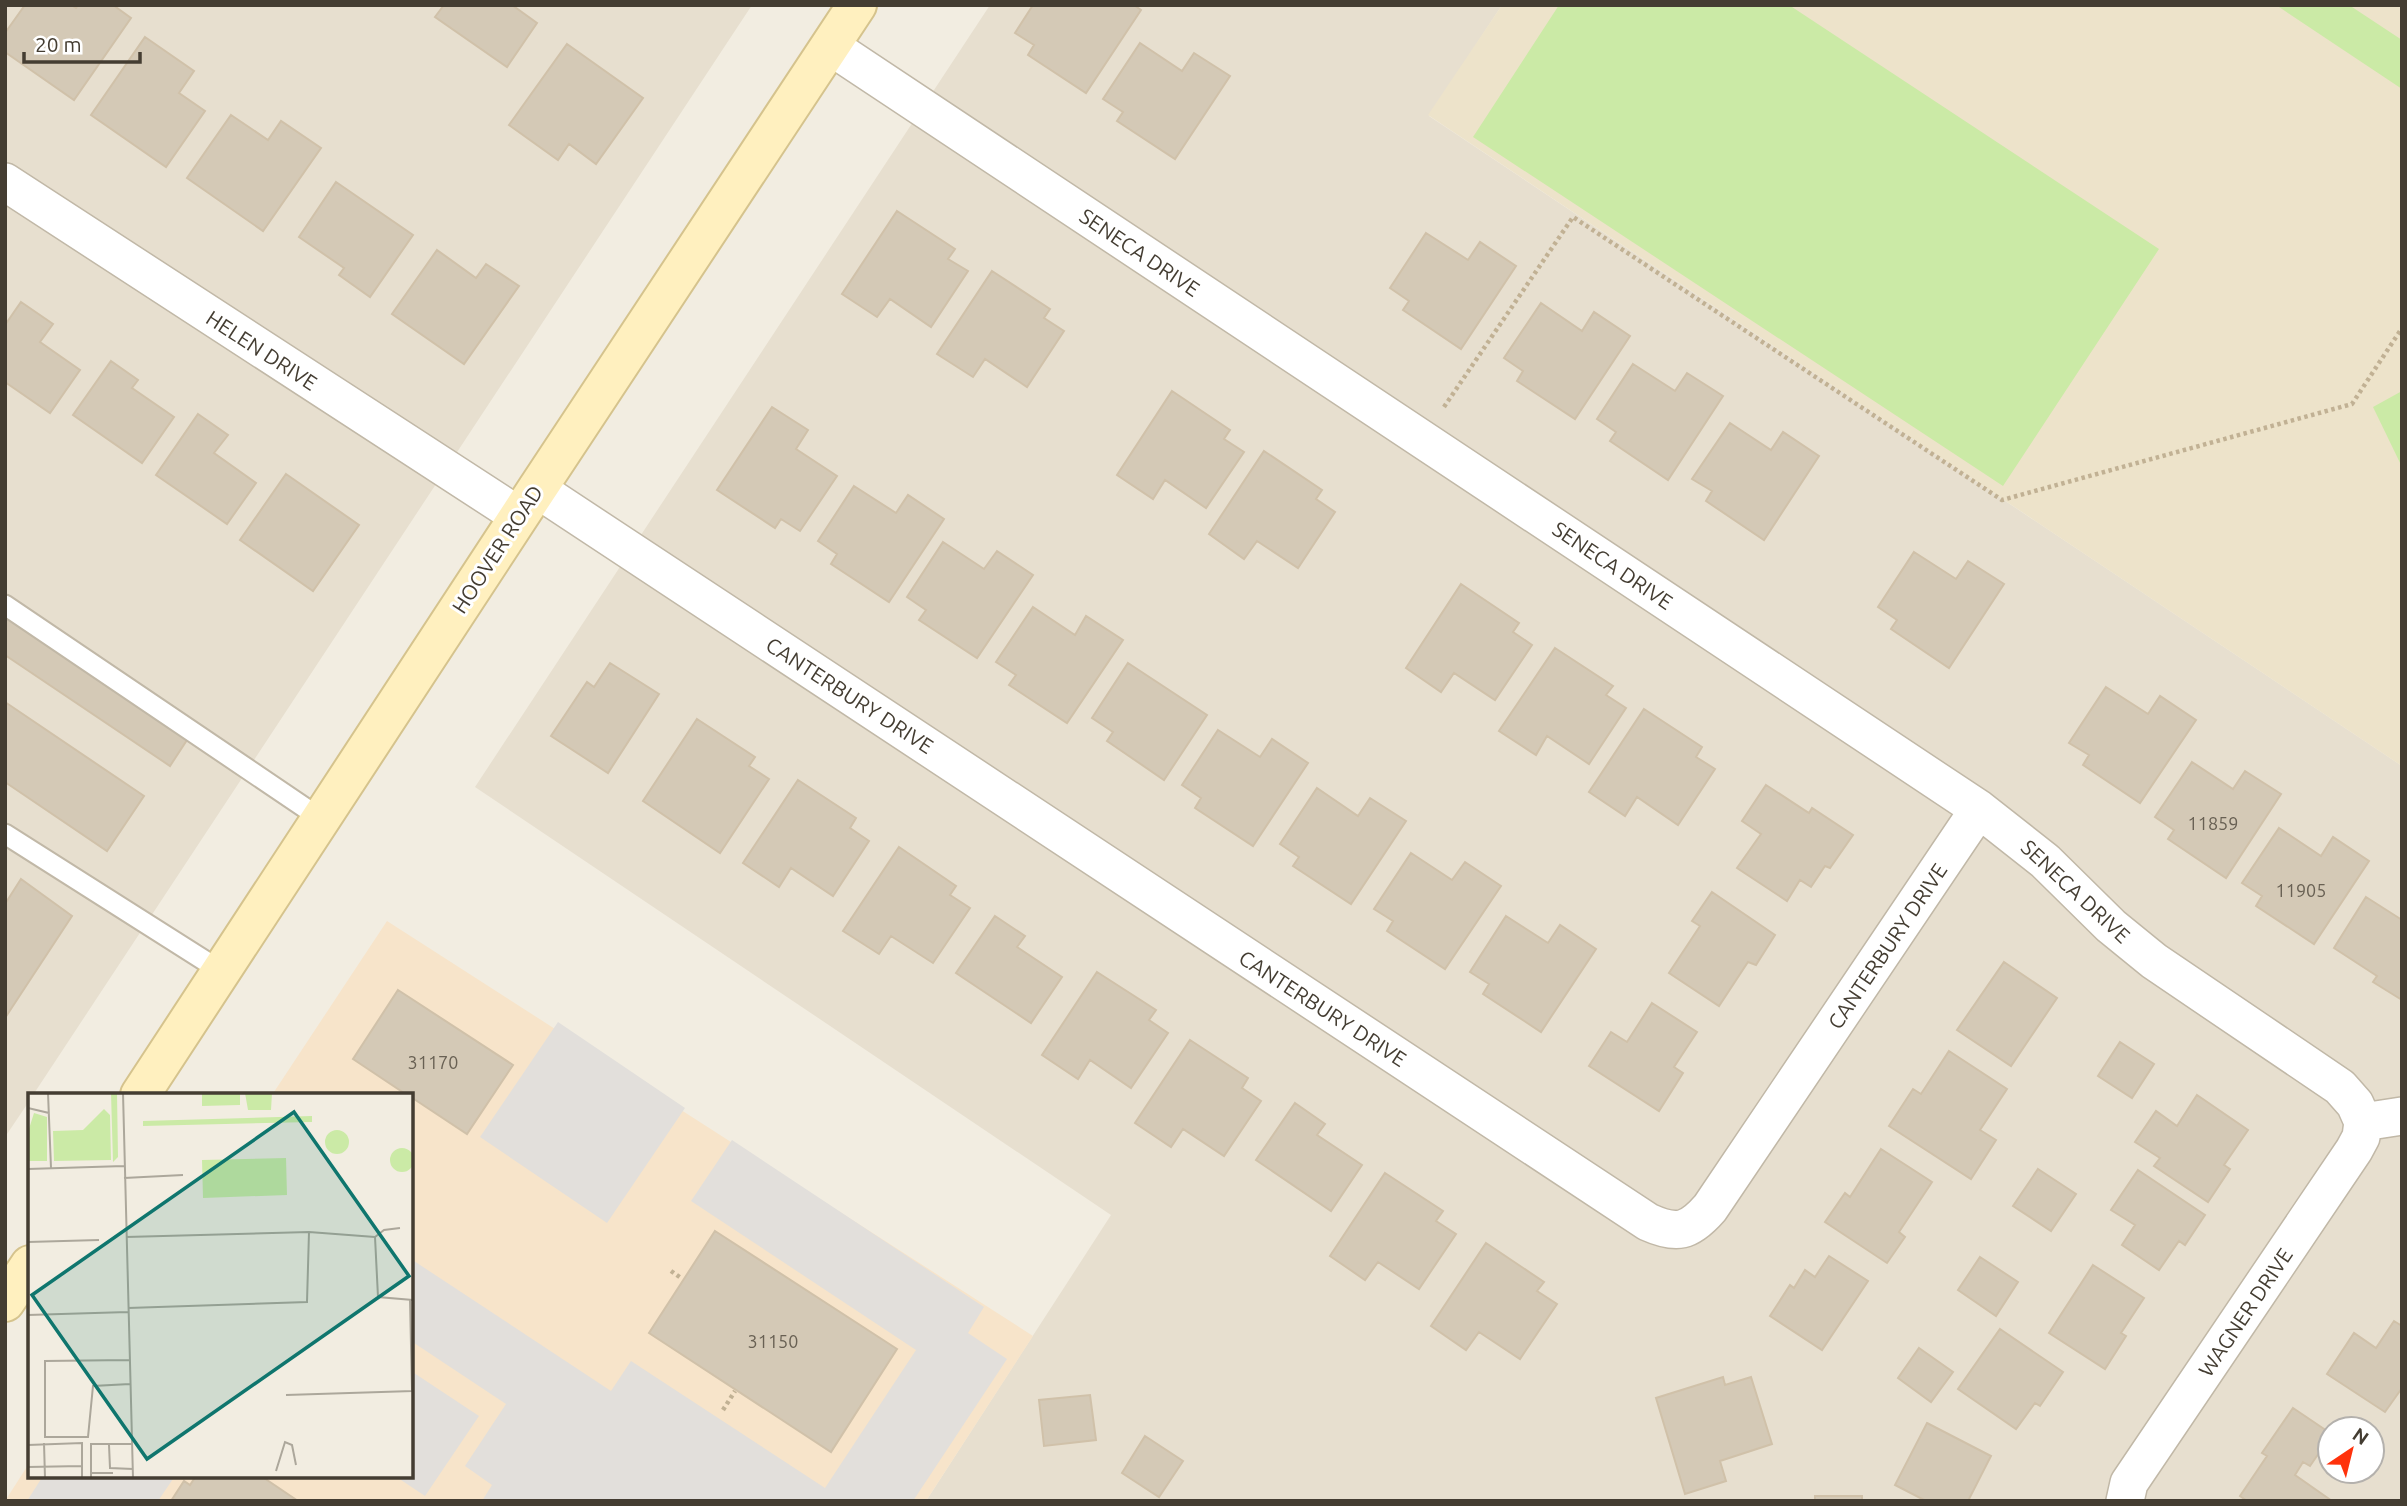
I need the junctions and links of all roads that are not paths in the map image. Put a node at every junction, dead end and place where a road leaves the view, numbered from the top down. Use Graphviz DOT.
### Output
graph roads {
  1 [pos="857,5"];
  2 [pos="830,46"];
  3 [pos="5,183"];
  4 [pos="528,503"];
  5 [pos="5,605"];
  6 [pos="1979,809"];
  7 [pos="320,818"];
  8 [pos="5,834"];
  9 [pos="220,971"];
  10 [pos="141,1093"];
  11 [pos="2402,1116"];
  12 [pos="2363,1122"];
  13 [pos="28,1268"];
  14 [pos="5,1302"];
  15 [pos="2125,1501"];
  1 -- 2 [label="main road, HOOVER ROAD"];
  2 -- 4 [label="main road, HOOVER ROAD"];
  2 -- 6 [label="street, SENECA DRIVE"];
  3 -- 4 [label="street, HELEN DRIVE"];
  4 -- 6 [label="street, CANTERBURY DRIVE"];
  4 -- 7 [label="main road, HOOVER ROAD"];
  5 -- 7 [label="lane"];
  6 -- 12 [label="street, SENECA DRIVE"];
  7 -- 9 [label="main road, HOOVER ROAD"];
  8 -- 9 [label="lane"];
  9 -- 10 [label="main road, HOOVER ROAD"];
  11 -- 12 [label="street"];
  12 -- 15 [label="street, WAGNER DRIVE"];
  13 -- 14 [label="main road"];
}
